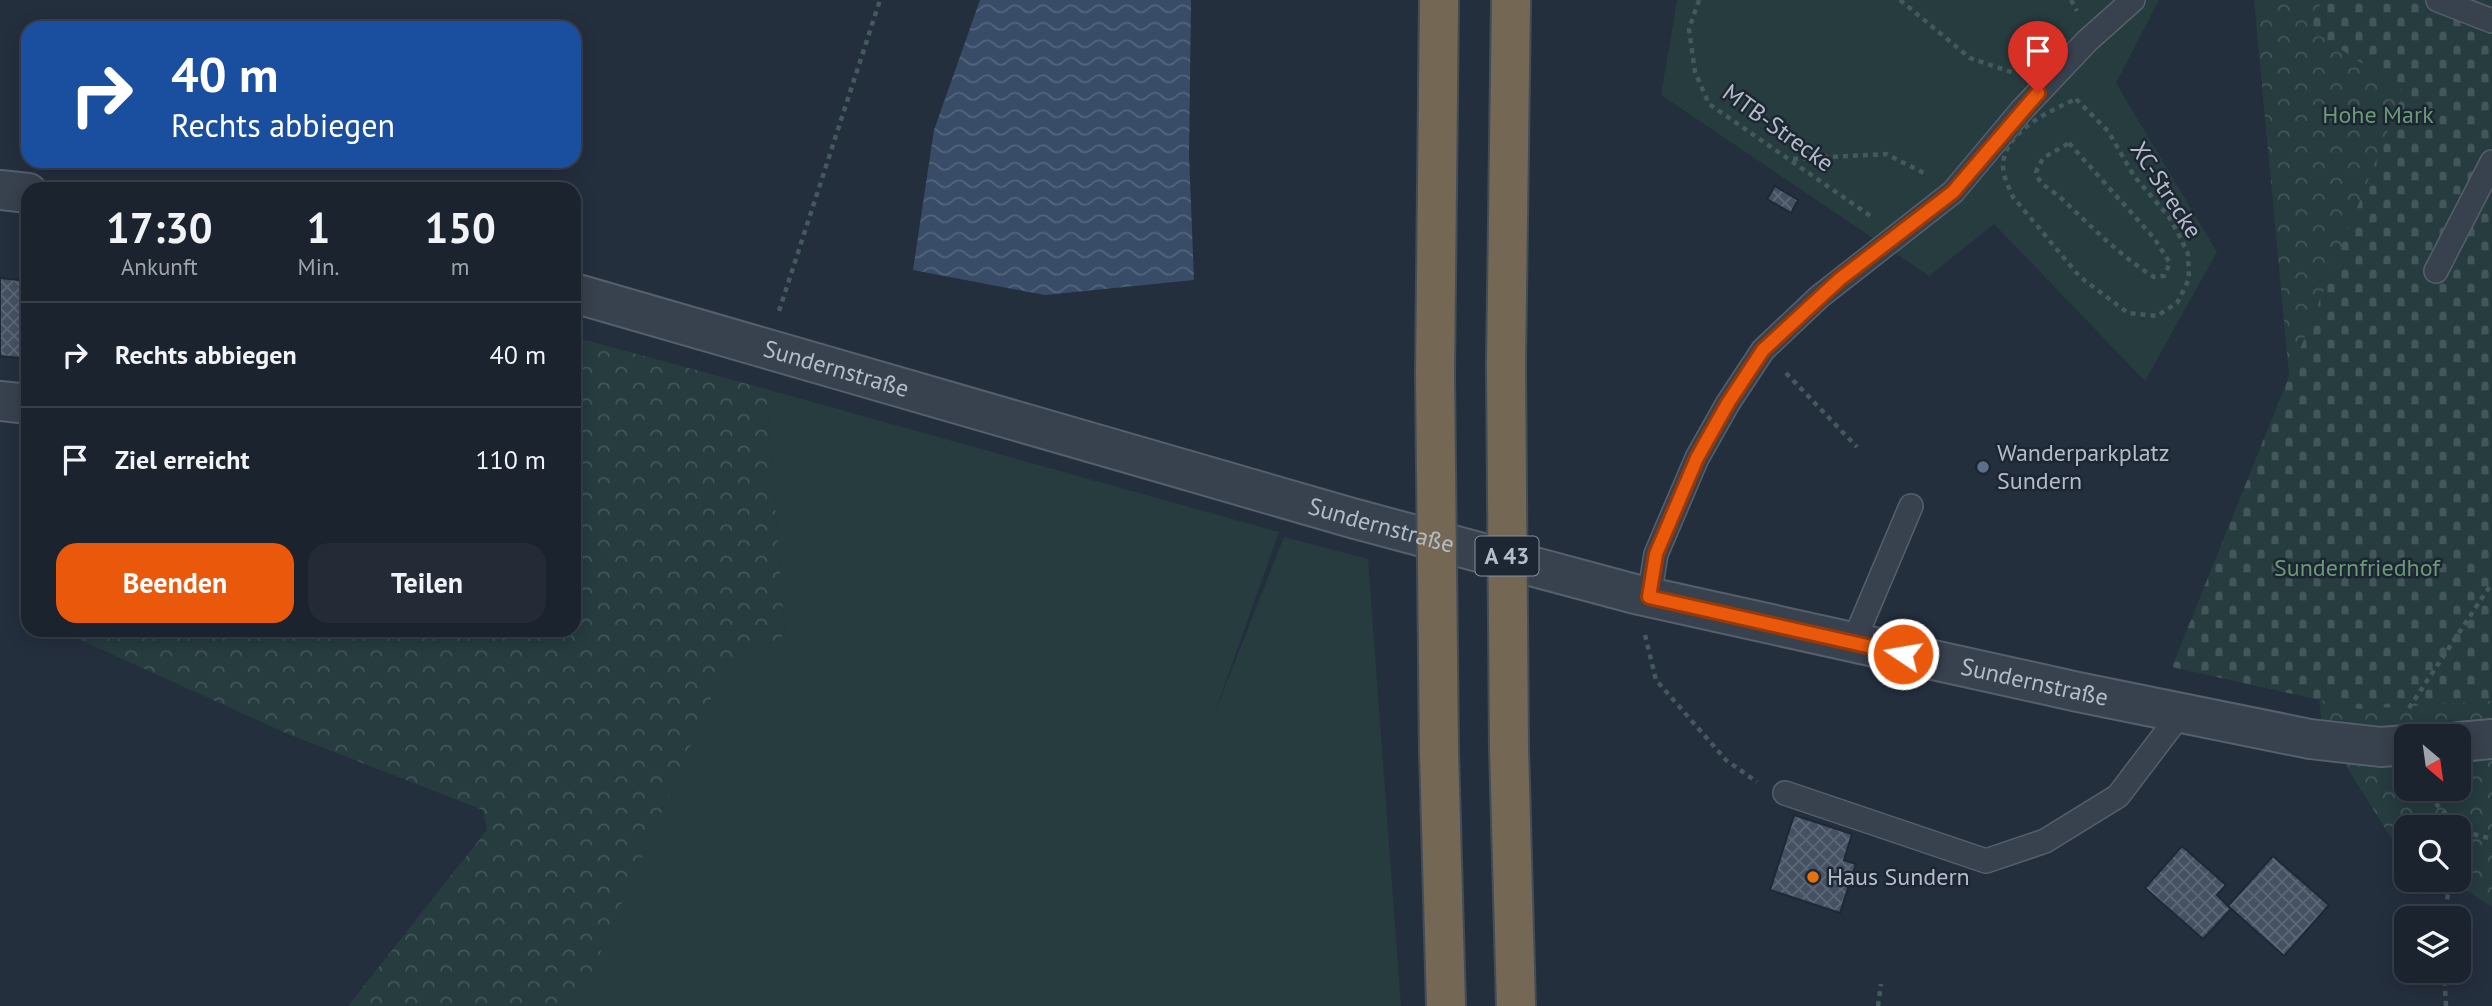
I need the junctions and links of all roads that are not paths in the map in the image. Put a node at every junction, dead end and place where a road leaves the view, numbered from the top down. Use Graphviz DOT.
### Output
graph roads {
  1 [pos="1439,0"];
  2 [pos="1511,0"];
  3 [pos="2133,0"];
  4 [pos="2438,0"];
  5 [pos="2492,21"];
  6 [pos="2492,162"];
  7 [pos="0,190"];
  8 [pos="21,192"];
  9 [pos="2437,271"];
  10 [pos="581,295"];
  11 [pos="0,401"];
  12 [pos="21,403"];
  13 [pos="1911,506"];
  14 [pos="1642,595"];
  15 [pos="1853,643"];
  16 [pos="2181,712"];
  17 [pos="2492,739"];
  18 [pos="2471,741"];
  19 [pos="2394,746"];
  20 [pos="1786,793"];
  21 [pos="1446,1006"];
  22 [pos="1516,1006"];
  1 -- 21 [label="highway, bridge"];
  2 -- 22 [label="highway, A 43, bridge"];
  3 -- 14 [label="lane"];
  4 -- 5 [label="lane"];
  6 -- 9 [label="lane"];
  7 -- 8 [label="street"];
  10 -- 14 [label="street, Sundernstraße"];
  11 -- 12 [label="street"];
  13 -- 15 [label="lane"];
  14 -- 15 [label="street, Sundernstraße"];
  15 -- 16 [label="street, Sundernstraße"];
  16 -- 19 [label="street, Sundernstraße"];
  16 -- 20 [label="lane"];
  17 -- 18 [label="street"];
}
